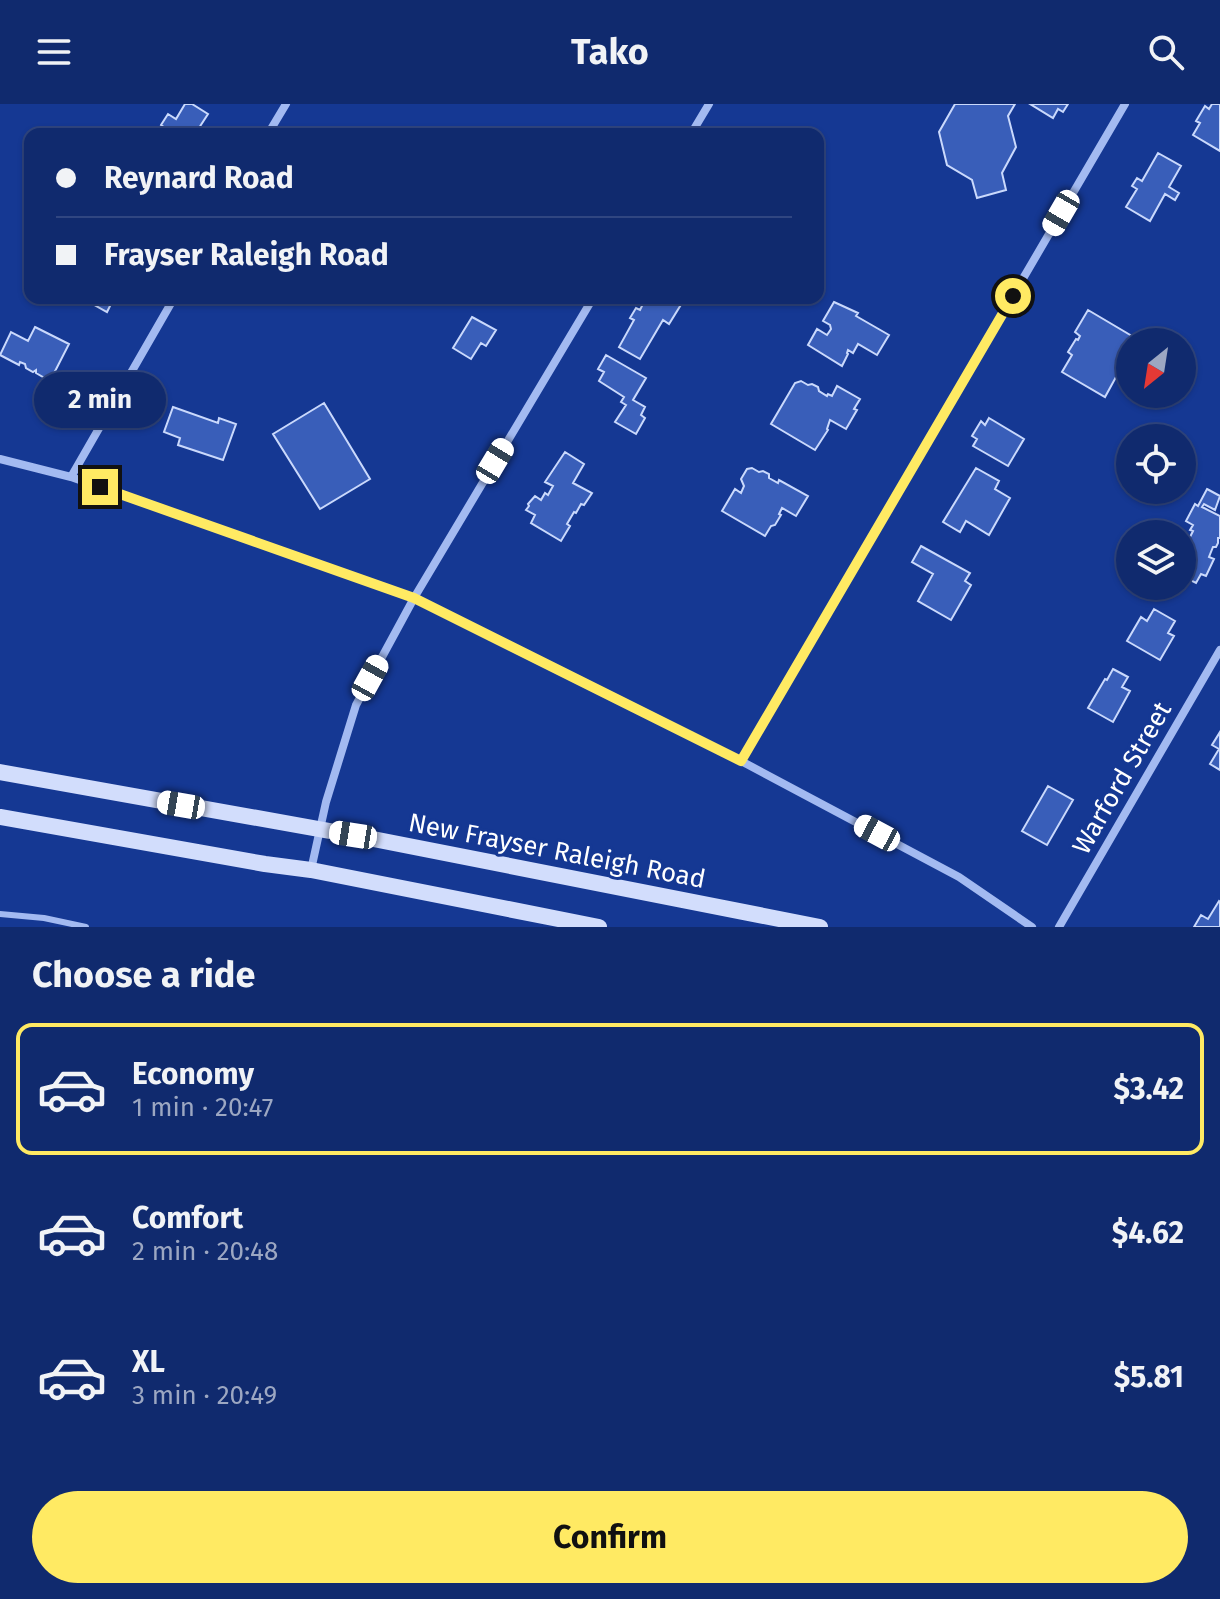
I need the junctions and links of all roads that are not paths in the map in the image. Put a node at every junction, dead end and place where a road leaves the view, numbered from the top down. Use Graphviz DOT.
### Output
graph roads {
  1 [pos="286,104"];
  2 [pos="709,104"];
  3 [pos="1125,104"];
  4 [pos="272,128"];
  5 [pos="695,128"];
  6 [pos="171,304"];
  7 [pos="589,304"];
  8 [pos="0,459"];
  9 [pos="71,477"];
  10 [pos="414,598"];
  11 [pos="1220,650"];
  12 [pos="741,761"];
  13 [pos="0,772"];
  14 [pos="0,817"];
  15 [pos="319,830"];
  16 [pos="311,870"];
  17 [pos="0,914"];
  18 [pos="82,926"];
  19 [pos="599,927"];
  20 [pos="820,927"];
  21 [pos="1032,927"];
  22 [pos="1059,927"];
  1 -- 4 [label="street"];
  2 -- 5 [label="street"];
  3 -- 12 [label="street"];
  6 -- 9 [label="street"];
  7 -- 10 [label="street"];
  8 -- 9 [label="street"];
  9 -- 10 [label="street"];
  10 -- 12 [label="street"];
  10 -- 15 [label="street"];
  11 -- 22 [label="street, Warford Street"];
  12 -- 21 [label="street"];
  13 -- 15 [label="main road, New Frayser Raleigh Road"];
  14 -- 16 [label="main road"];
  15 -- 16 [label="street"];
  15 -- 20 [label="main road, New Frayser Raleigh Road"];
  16 -- 19 [label="main road"];
  17 -- 18 [label="lane"];
}
